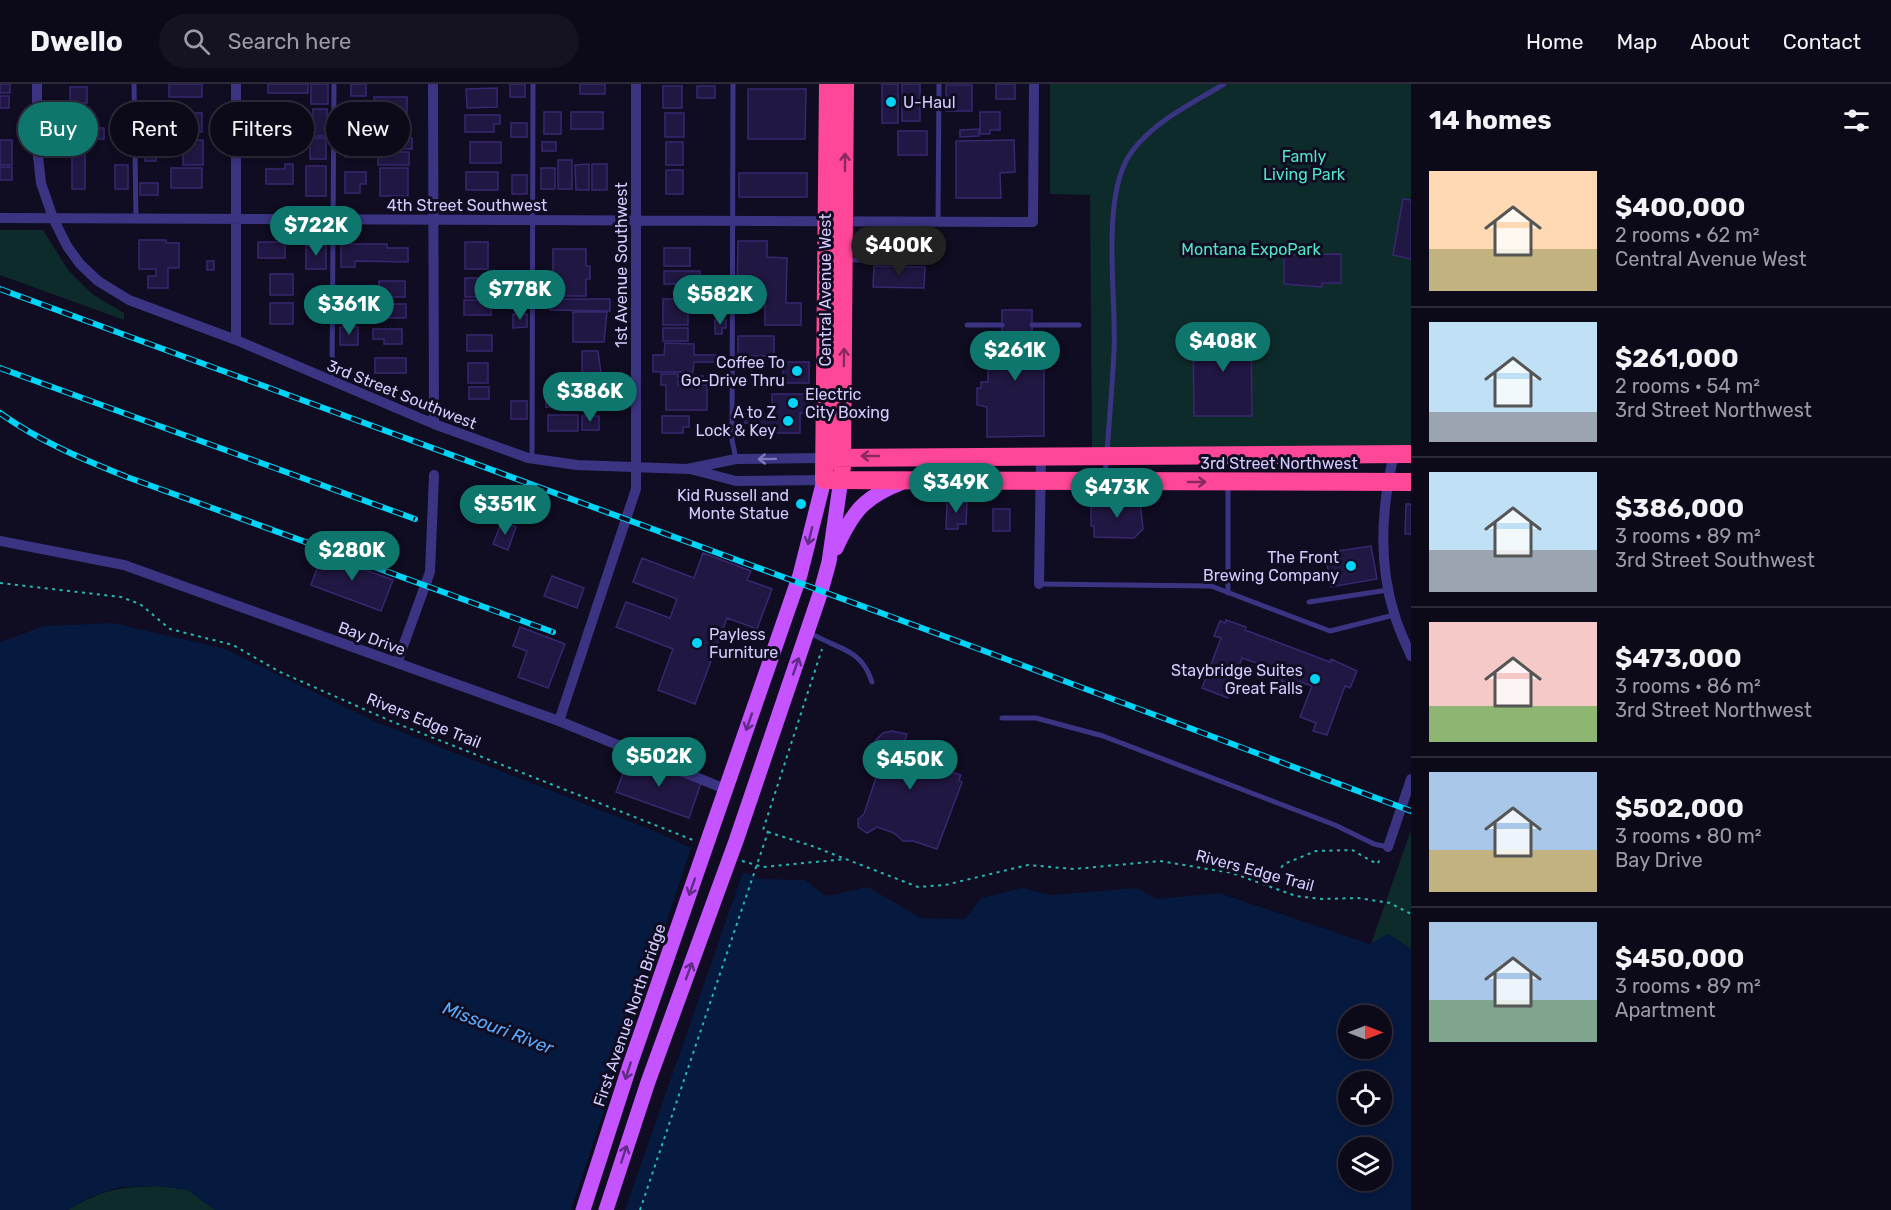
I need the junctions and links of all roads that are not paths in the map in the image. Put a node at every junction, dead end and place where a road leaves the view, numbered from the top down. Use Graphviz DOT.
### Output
graph roads {
  1 [pos="37,84"];
  2 [pos="134,84"];
  3 [pos="236,84"];
  4 [pos="334,84"];
  5 [pos="433,84"];
  6 [pos="533,84"];
  7 [pos="636,84"];
  8 [pos="733,84"];
  9 [pos="828,84"];
  10 [pos="845,84"];
  11 [pos="939,84"];
  12 [pos="1034,84"];
  13 [pos="1224,84"];
  14 [pos="0,218"];
  15 [pos="53,218"];
  16 [pos="136,219"];
  17 [pos="236,219"];
  18 [pos="333,219"];
  19 [pos="433,220"];
  20 [pos="534,220"];
  21 [pos="636,220"];
  22 [pos="732,221"];
  23 [pos="837,221"];
  24 [pos="938,222"];
  25 [pos="845,260"];
  26 [pos="929,260"];
  27 [pos="967,325"];
  28 [pos="1002,325"];
  29 [pos="1032,325"];
  30 [pos="1079,325"];
  31 [pos="236,340"];
  32 [pos="332,382"];
  33 [pos="434,424"];
  34 [pos="1402,454"];
  35 [pos="1041,455"];
  36 [pos="1107,455"];
  37 [pos="834,457"];
  38 [pos="532,459"];
  39 [pos="736,459"];
  40 [pos="636,468"];
  41 [pos="687,469"];
  42 [pos="434,475"];
  43 [pos="832,479"];
  44 [pos="908,480"];
  45 [pos="1040,482"];
  46 [pos="1228,482"];
  47 [pos="1387,482"];
  48 [pos="1411,482"];
  49 [pos="1105,483"];
  50 [pos="0,540"];
  51 [pos="829,562"];
  52 [pos="1039,584"];
  53 [pos="1390,589"];
  54 [pos="1228,593"];
  55 [pos="1309,602"];
  56 [pos="1394,615"];
  57 [pos="807,632"];
  58 [pos="1411,656"];
  59 [pos="397,663"];
  60 [pos="872,682"];
  61 [pos="1002,718"];
  62 [pos="559,721"];
  63 [pos="1411,779"];
  64 [pos="725,789"];
  65 [pos="711,832"];
  66 [pos="1388,847"];
  67 [pos="583,1210"];
  68 [pos="606,1210"];
  1 -- 15 [label="street, 3rd Street Southwest"];
  2 -- 16 [label="lane"];
  3 -- 17 [label="street"];
  4 -- 18 [label="lane"];
  5 -- 19 [label="street"];
  6 -- 20 [label="lane"];
  7 -- 21 [label="street, 1st Avenue Southwest"];
  8 -- 22 [label="lane"];
  9 -- 23 [label="highway, Central Avenue West"];
  23 -- 10 [label="highway, Central Avenue West, one-way"];
  11 -- 24 [label="lane"];
  12 -- 24 [label="street, 4th Street Southwest"];
  13 -- 36 [label="lane"];
  14 -- 15 [label="street, 4th Street Southwest"];
  15 -- 16 [label="street, 4th Street Southwest"];
  15 -- 31 [label="street, 3rd Street Southwest"];
  16 -- 17 [label="street, 4th Street Southwest"];
  17 -- 18 [label="street, 4th Street Southwest"];
  17 -- 31 [label="street"];
  18 -- 19 [label="street, 4th Street Southwest"];
  18 -- 32 [label="lane"];
  19 -- 20 [label="street, 4th Street Southwest"];
  19 -- 33 [label="street"];
  20 -- 21 [label="street, 4th Street Southwest"];
  20 -- 38 [label="lane"];
  21 -- 22 [label="street, 4th Street Southwest"];
  21 -- 40 [label="street, 1st Avenue Southwest"];
  22 -- 23 [label="street, 4th Street Southwest"];
  22 -- 39 [label="lane"];
  23 -- 24 [label="street, 4th Street Southwest"];
  23 -- 25 [label="highway, Central Avenue West"];
  23 -- 37 [label="highway, Central Avenue West"];
  25 -- 26 [label="lane"];
  37 -- 25 [label="highway, Central Avenue West, one-way"];
  27 -- 28 [label="lane"];
  29 -- 30 [label="lane"];
  31 -- 32 [label="street, 3rd Street Southwest"];
  32 -- 33 [label="street, 3rd Street Southwest"];
  33 -- 38 [label="street, 3rd Street Southwest"];
  34 -- 36 [label="highway, 3rd Street Northwest"];
  34 -- 47 [label="street"];
  35 -- 36 [label="highway, 3rd Street Northwest"];
  35 -- 37 [label="highway, 3rd Street Northwest, one-way"];
  35 -- 45 [label="street"];
  36 -- 49 [label="lane"];
  37 -- 39 [label="street, 3rd Street Southwest, one-way"];
  37 -- 43 [label="highway, Central Avenue West"];
  38 -- 40 [label="street, 3rd Street Southwest"];
  39 -- 41 [label="street, 3rd Street Southwest"];
  40 -- 41 [label="street, 3rd Street Southwest"];
  40 -- 62 [label="street, 1st Avenue Southwest"];
  41 -- 43 [label="street, 3rd Street Southwest"];
  42 -- 59 [label="street"];
  43 -- 44 [label="highway, 3rd Street Northwest"];
  43 -- 51 [label="main road, Central Avenue West"];
  43 -- 64 [label="main road, Central Avenue West, one-way"];
  44 -- 45 [label="highway, 3rd Street Northwest"];
  44 -- 51 [label="main road"];
  45 -- 49 [label="highway, 3rd Street Northwest"];
  45 -- 52 [label="street"];
  46 -- 47 [label="highway, 3rd Street Northwest"];
  49 -- 46 [label="highway, 3rd Street Northwest, one-way"];
  46 -- 54 [label="lane"];
  47 -- 48 [label="highway, 3rd Street Northwest"];
  47 -- 53 [label="street"];
  50 -- 59 [label="street, Bay Drive"];
  51 -- 57 [label="main road, Central Avenue West"];
  52 -- 54 [label="lane"];
  53 -- 55 [label="lane"];
  53 -- 56 [label="street"];
  54 -- 56 [label="lane"];
  56 -- 58 [label="street"];
  57 -- 60 [label="lane"];
  68 -- 57 [label="main road, Central Avenue West, one-way"];
  59 -- 62 [label="street, Bay Drive"];
  61 -- 66 [label="lane"];
  62 -- 64 [label="street, Bay Drive"];
  63 -- 66 [label="street"];
  64 -- 65 [label="main road, Central Avenue West"];
  65 -- 67 [label="main road, First Avenue North Bridge, one-way"];
}
